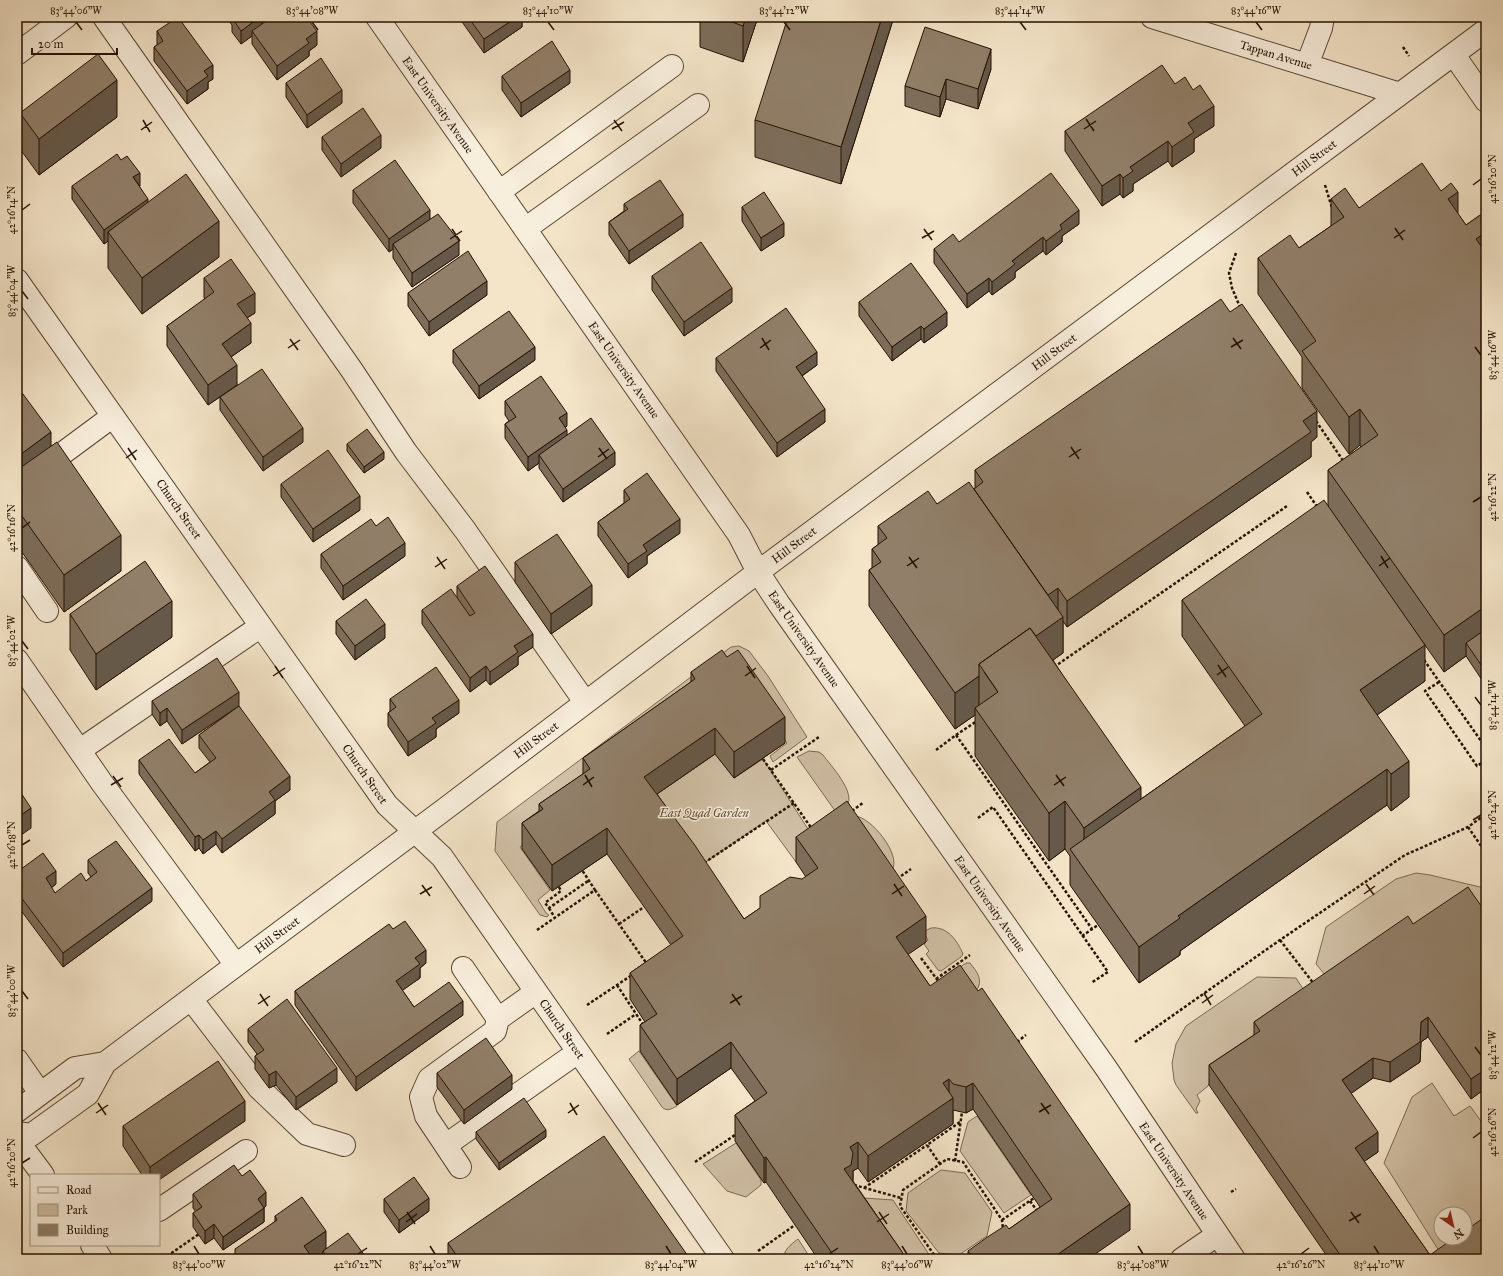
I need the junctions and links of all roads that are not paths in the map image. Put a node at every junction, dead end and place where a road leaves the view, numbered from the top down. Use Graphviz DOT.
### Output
graph roads {
  1 [pos="66,17"];
  2 [pos="104,17"];
  3 [pos="377,17"];
  4 [pos="1152,17"];
  5 [pos="1323,17"];
  6 [pos="1478,17"];
  7 [pos="1486,29"];
  8 [pos="17,54"];
  9 [pos="1454,55"];
  10 [pos="1308,65"];
  11 [pos="672,66"];
  12 [pos="1400,94"];
  13 [pos="1486,100"];
  14 [pos="698,105"];
  15 [pos="499,192"];
  16 [pos="525,229"];
  17 [pos="17,280"];
  18 [pos="113,416"];
  19 [pos="17,487"];
  20 [pos="17,567"];
  21 [pos="758,572"];
  22 [pos="47,611"];
  23 [pos="262,626"];
  24 [pos="17,660"];
  25 [pos="586,702"];
  26 [pos="80,750"];
  27 [pos="416,831"];
  28 [pos="236,965"];
  29 [pos="463,968"];
  30 [pos="536,992"];
  31 [pos="191,1000"];
  32 [pos="498,1019"];
  33 [pos="578,1052"];
  34 [pos="17,1060"];
  35 [pos="105,1063"];
  36 [pos="40,1093"];
  37 [pos="17,1111"];
  38 [pos="22,1136"];
  39 [pos="344,1145"];
  40 [pos="446,1145"];
  41 [pos="246,1151"];
  42 [pos="460,1167"];
  43 [pos="42,1174"];
  44 [pos="160,1209"];
  45 [pos="1217,1235"];
  46 [pos="723,1259"];
  47 [pos="1182,1259"];
  48 [pos="1234,1259"];
  1 -- 8 [label="street"];
  2 -- 25 [label="street"];
  3 -- 15 [label="street, East University Avenue"];
  4 -- 10 [label="street, Tappan Avenue"];
  5 -- 10 [label="street"];
  6 -- 7 [label="street"];
  7 -- 9 [label="street, Hill Street"];
  9 -- 12 [label="street, Hill Street"];
  9 -- 13 [label="street"];
  10 -- 12 [label="street, Tappan Avenue"];
  11 -- 15 [label="street"];
  12 -- 21 [label="street, Hill Street"];
  14 -- 16 [label="street"];
  15 -- 16 [label="street, East University Avenue"];
  16 -- 21 [label="street, East University Avenue"];
  17 -- 18 [label="street, Church Street"];
  18 -- 19 [label="street"];
  18 -- 23 [label="street, Church Street"];
  20 -- 22 [label="street"];
  21 -- 25 [label="street, Hill Street"];
  21 -- 45 [label="street, East University Avenue"];
  23 -- 26 [label="street"];
  23 -- 27 [label="street, Church Street"];
  24 -- 26 [label="street"];
  25 -- 27 [label="street, Hill Street"];
  26 -- 28 [label="street"];
  27 -- 28 [label="street, Hill Street"];
  27 -- 30 [label="street, Church Street"];
  28 -- 31 [label="street, Hill Street"];
  29 -- 32 [label="street"];
  30 -- 32 [label="street"];
  30 -- 33 [label="street, Church Street"];
  31 -- 35 [label="street, Hill Street"];
  31 -- 39 [label="street"];
  32 -- 40 [label="street"];
  33 -- 40 [label="street"];
  33 -- 46 [label="street, Church Street"];
  34 -- 36 [label="street"];
  35 -- 36 [label="street, Hill Street"];
  35 -- 38 [label="street, Hill Street"];
  36 -- 37 [label="street, Hill Street"];
  38 -- 43 [label="street"];
  40 -- 42 [label="street"];
  41 -- 44 [label="street"];
  45 -- 47 [label="street"];
  45 -- 48 [label="street, East University Avenue"];
}
